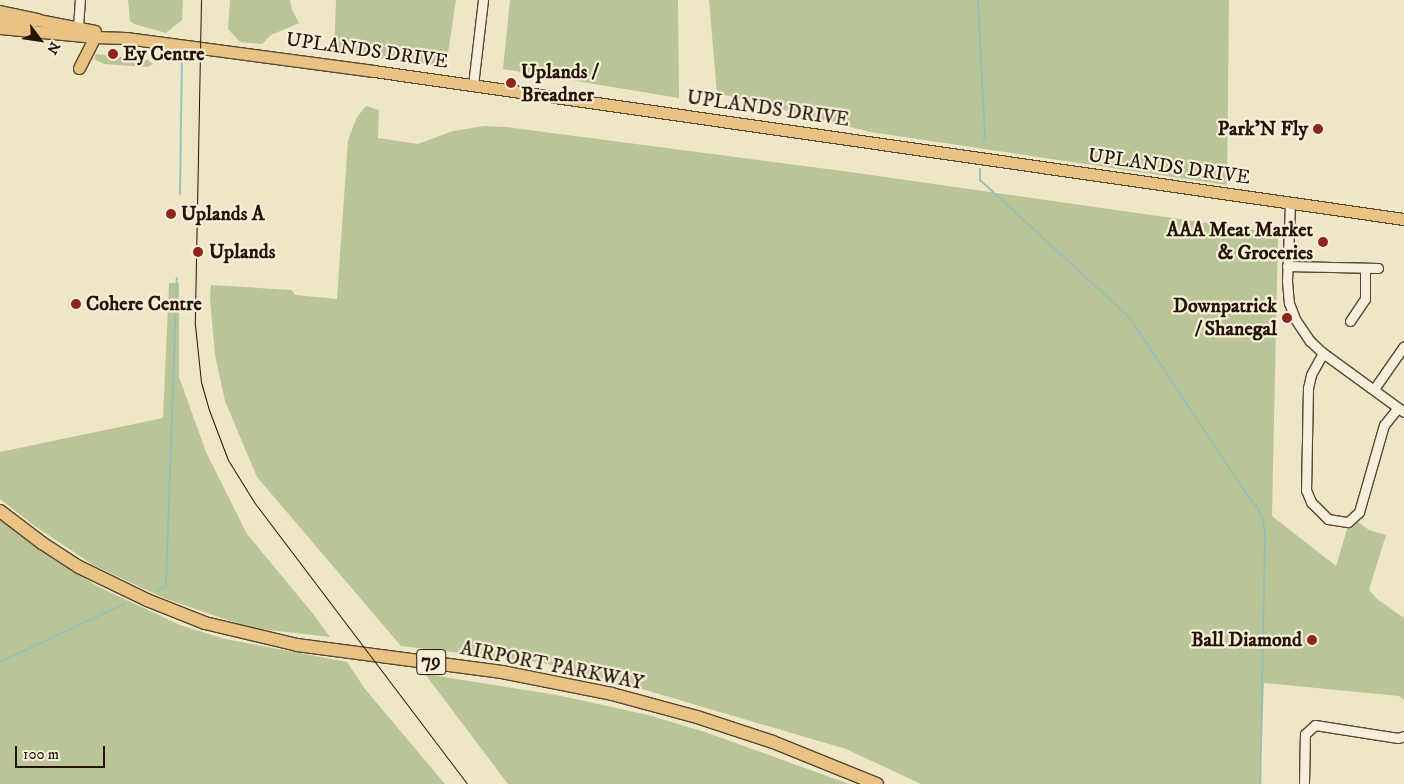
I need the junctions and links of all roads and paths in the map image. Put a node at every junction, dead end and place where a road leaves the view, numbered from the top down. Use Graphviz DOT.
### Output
graph roads {
  1 [pos="80,0"];
  2 [pos="483,0"];
  3 [pos="0,12"];
  4 [pos="0,19"];
  5 [pos="38,20"];
  6 [pos="78,27"];
  7 [pos="0,28"];
  8 [pos="95,37"];
  9 [pos="126,38"];
  10 [pos="79,68"];
  11 [pos="474,85"];
  12 [pos="1290,204"];
  13 [pos="1404,219"];
  14 [pos="1287,266"];
  15 [pos="1365,268"];
  16 [pos="1378,268"];
  17 [pos="1350,321"];
  18 [pos="1404,346"];
  19 [pos="1323,353"];
  20 [pos="1374,389"];
  21 [pos="1401,410"];
  22 [pos="0,511"];
  23 [pos="1404,736"];
  24 [pos="877,784"];
  25 [pos="1304,784"];
  1 -- 6 [label="street"];
  2 -- 11 [label="street"];
  3 -- 5 [label="highway"];
  4 -- 5 [label="main road, UPLANDS DRIVE"];
  5 -- 6 [label="main road, UPLANDS DRIVE"];
  6 -- 9 [label="main road, UPLANDS DRIVE"];
  7 -- 8 [label="main road, UPLANDS DRIVE"];
  8 -- 9 [label="main road, UPLANDS DRIVE"];
  8 -- 10 [label="main road"];
  9 -- 11 [label="main road, UPLANDS DRIVE"];
  11 -- 12 [label="main road, UPLANDS DRIVE"];
  12 -- 13 [label="main road, UPLANDS DRIVE"];
  12 -- 14 [label="street"];
  14 -- 15 [label="street"];
  14 -- 19 [label="street"];
  15 -- 16 [label="street"];
  15 -- 17 [label="street"];
  18 -- 20 [label="street"];
  19 -- 20 [label="street"];
  19 -- 21 [label="street"];
  20 -- 21 [label="street"];
  22 -- 24 [label="highway, AIRPORT PARKWAY / 79"];
  23 -- 25 [label="street"];
}
